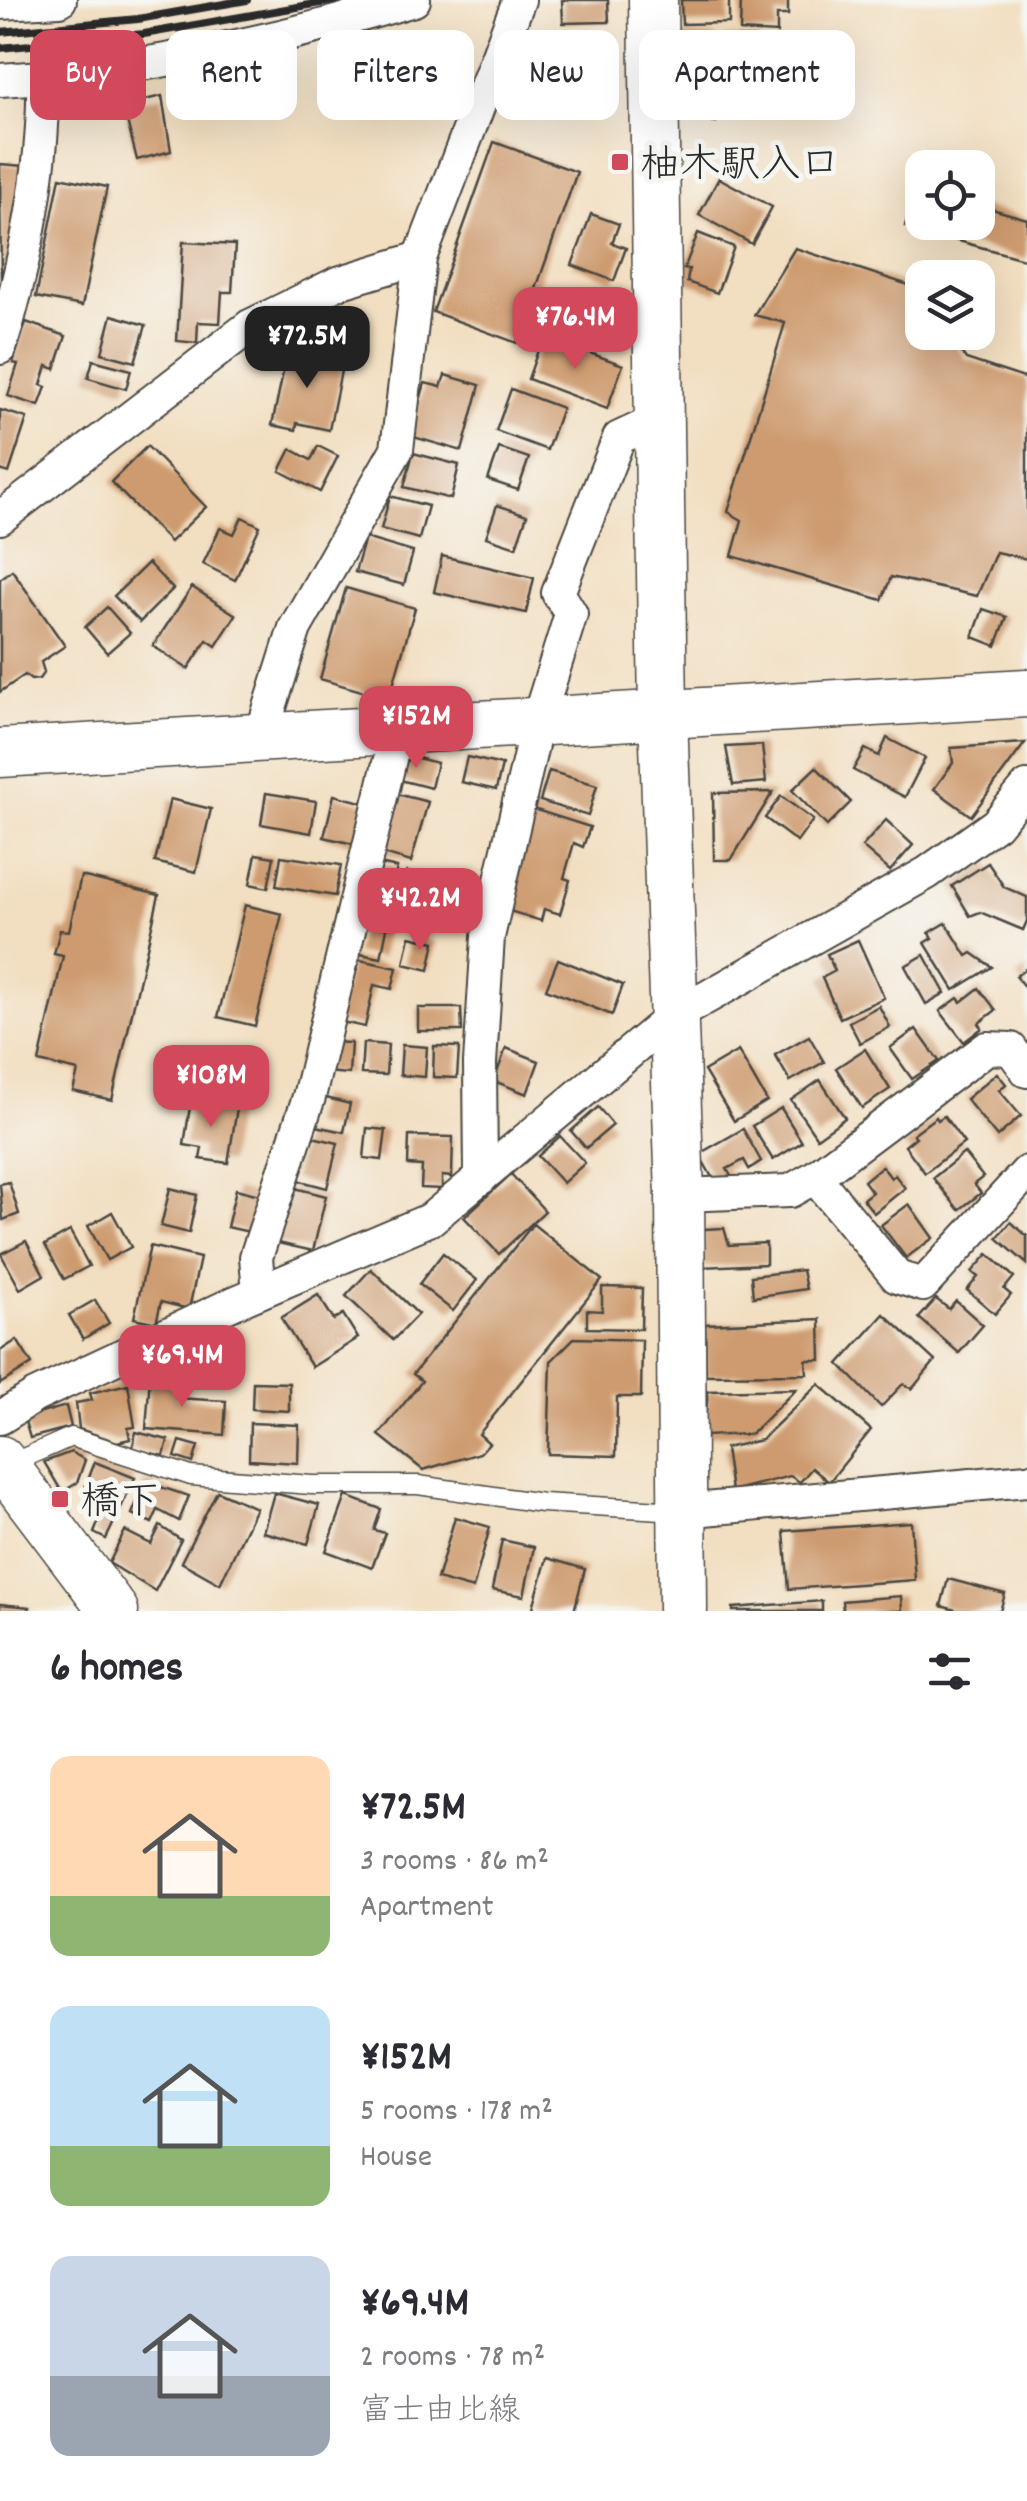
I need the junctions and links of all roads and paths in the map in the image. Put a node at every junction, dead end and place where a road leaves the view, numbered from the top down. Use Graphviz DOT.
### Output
graph roads {
  1 [pos="60,0"];
  2 [pos="414,0"];
  3 [pos="519,0"];
  4 [pos="652,0"];
  5 [pos="0,2"];
  6 [pos="146,62"];
  7 [pos="30,78"];
  8 [pos="0,80"];
  9 [pos="41,120"];
  10 [pos="420,258"];
  11 [pos="0,348"];
  12 [pos="660,419"];
  13 [pos="0,518"];
  14 [pos="1027,692"];
  15 [pos="662,714"];
  16 [pos="537,724"];
  17 [pos="397,730"];
  18 [pos="260,739"];
  19 [pos="0,753"];
  20 [pos="1027,787"];
  21 [pos="672,1017"];
  22 [pos="1027,1071"];
  23 [pos="1027,1172"];
  24 [pos="816,1177"];
  25 [pos="481,1178"];
  26 [pos="680,1196"];
  27 [pos="260,1292"];
  28 [pos="0,1418"];
  29 [pos="2,1463"];
  30 [pos="1027,1480"];
  31 [pos="682,1511"];
  32 [pos="114,1611"];
  33 [pos="683,1611"];
  1 -- 5 [label="street"];
  2 -- 6 [label="street"];
  3 -- 10 [label="street"];
  4 -- 12 [label="street"];
  7 -- 8 [label="street"];
  9 -- 11 [label="street"];
  10 -- 13 [label="street"];
  10 -- 18 [label="street"];
  12 -- 15 [label="street"];
  12 -- 16 [label="street"];
  14 -- 15 [label="street"];
  15 -- 16 [label="street"];
  15 -- 21 [label="street"];
  16 -- 17 [label="street"];
  16 -- 25 [label="street"];
  17 -- 18 [label="street"];
  17 -- 27 [label="street"];
  18 -- 19 [label="street"];
  20 -- 21 [label="street"];
  21 -- 25 [label="street"];
  21 -- 26 [label="street"];
  22 -- 24 [label="street"];
  23 -- 24 [label="street"];
  24 -- 26 [label="street"];
  25 -- 27 [label="street"];
  26 -- 31 [label="street"];
  27 -- 28 [label="street"];
  29 -- 31 [label="lane"];
  29 -- 32 [label="street"];
  30 -- 31 [label="street"];
  31 -- 33 [label="street"];
}
